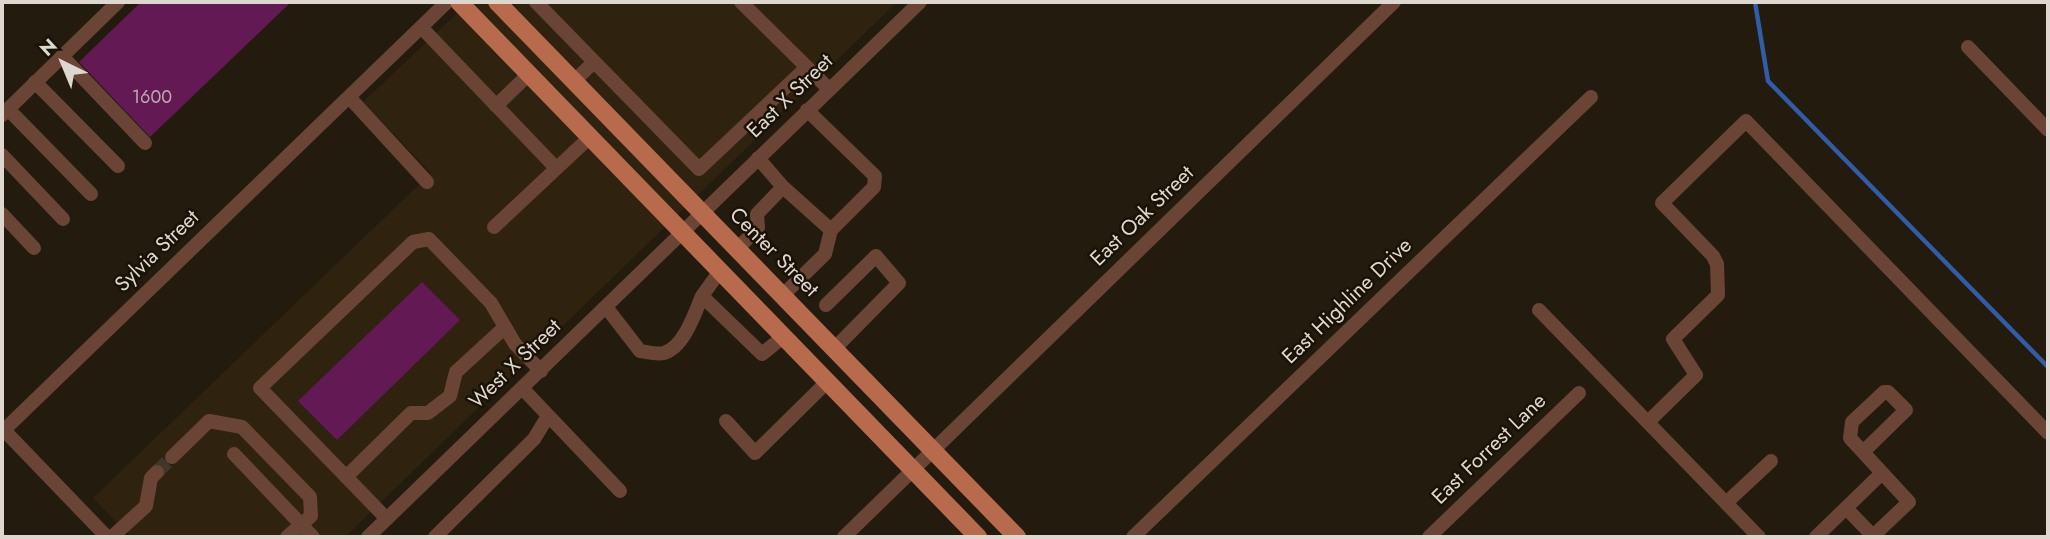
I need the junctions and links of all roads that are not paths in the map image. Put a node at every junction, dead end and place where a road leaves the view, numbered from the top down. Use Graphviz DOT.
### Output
graph roads {
  1 [pos="118,2"];
  2 [pos="447,2"];
  3 [pos="458,2"];
  4 [pos="497,2"];
  5 [pos="536,2"];
  6 [pos="741,2"];
  7 [pos="919,2"];
  8 [pos="1394,2"];
  9 [pos="421,27"];
  10 [pos="1968,47"];
  11 [pos="62,56"];
  12 [pos="594,62"];
  13 [pos="807,67"];
  14 [pos="529,74"];
  15 [pos="574,81"];
  16 [pos="36,82"];
  17 [pos="829,89"];
  18 [pos="349,97"];
  19 [pos="1591,97"];
  20 [pos="496,106"];
  21 [pos="807,110"];
  22 [pos="5,112"];
  23 [pos="2048,130"];
  24 [pos="590,137"];
  25 [pos="145,143"];
  26 [pos="2,155"];
  27 [pos="758,158"];
  28 [pos="118,166"];
  29 [pos="556,168"];
  30 [pos="427,181"];
  31 [pos="783,187"];
  32 [pos="91,194"];
  33 [pos="2,214"];
  34 [pos="63,219"];
  35 [pos="691,222"];
  36 [pos="494,227"];
  37 [pos="831,230"];
  38 [pos="34,248"];
  39 [pos="737,249"];
  40 [pos="719,271"];
  41 [pos="783,295"];
  42 [pos="702,296"];
  43 [pos="826,305"];
  44 [pos="606,307"];
  45 [pos="1539,310"];
  46 [pos="505,327"];
  47 [pos="783,337"];
  48 [pos="835,348"];
  49 [pos="541,371"];
  50 [pos="827,382"];
  51 [pos="523,389"];
  52 [pos="1579,393"];
  53 [pos="548,416"];
  54 [pos="726,421"];
  55 [pos="1648,422"];
  56 [pos="2048,433"];
  57 [pos="1863,452"];
  58 [pos="234,454"];
  59 [pos="173,457"];
  60 [pos="922,461"];
  61 [pos="1771,461"];
  62 [pos="157,472"];
  63 [pos="1882,473"];
  64 [pos="346,477"];
  65 [pos="620,492"];
  66 [pos="1726,503"];
  67 [pos="1846,508"];
  68 [pos="387,519"];
  69 [pos="302,524"];
  70 [pos="109,537"];
  71 [pos="287,537"];
  72 [pos="313,537"];
  73 [pos="368,537"];
  74 [pos="435,537"];
  75 [pos="844,537"];
  76 [pos="978,537"];
  77 [pos="1017,537"];
  78 [pos="1133,537"];
  79 [pos="1429,537"];
  80 [pos="1759,537"];
  81 [pos="1816,537"];
  1 -- 11 [label="street"];
  2 -- 9 [label="street, Sylvia Street"];
  3 -- 14 [label="main road, Center Street"];
  4 -- 15 [label="main road, Center Street"];
  5 -- 12 [label="street"];
  6 -- 13 [label="street"];
  7 -- 17 [label="street, East X Street"];
  8 -- 60 [label="street, East Oak Street"];
  9 -- 18 [label="street, Sylvia Street"];
  9 -- 20 [label="street"];
  10 -- 23 [label="street"];
  11 -- 16 [label="street"];
  11 -- 25 [label="street"];
  12 -- 13 [label="street"];
  12 -- 15 [label="street"];
  13 -- 17 [label="street"];
  14 -- 20 [label="street"];
  14 -- 24 [label="main road, Center Street"];
  15 -- 35 [label="main road, Center Street"];
  16 -- 22 [label="street"];
  16 -- 28 [label="street"];
  17 -- 21 [label="street, East X Street"];
  18 -- 30 [label="street"];
  18 -- 70 [label="street, Sylvia Street"];
  19 -- 78 [label="street, East Highline Drive"];
  20 -- 29 [label="street"];
  21 -- 27 [label="street, East X Street"];
  21 -- 37 [label="street"];
  22 -- 32 [label="street"];
  24 -- 29 [label="street"];
  24 -- 35 [label="main road, Center Street"];
  26 -- 34 [label="street"];
  27 -- 31 [label="street"];
  27 -- 35 [label="street, East X Street"];
  29 -- 36 [label="street"];
  31 -- 37 [label="street"];
  31 -- 39 [label="street"];
  33 -- 38 [label="street"];
  35 -- 39 [label="main road, Center Street"];
  35 -- 40 [label="main road, Center Street"];
  35 -- 44 [label="street, West X Street"];
  37 -- 41 [label="street"];
  39 -- 41 [label="main road, Center Street"];
  40 -- 42 [label="street"];
  40 -- 47 [label="main road, Center Street"];
  41 -- 48 [label="main road, Center Street"];
  42 -- 44 [label="street"];
  42 -- 47 [label="street"];
  43 -- 48 [label="street"];
  44 -- 49 [label="street, West X Street"];
  45 -- 55 [label="street"];
  46 -- 49 [label="street"];
  46 -- 64 [label="street"];
  46 -- 64 [label="street"];
  47 -- 50 [label="main road, Center Street"];
  48 -- 60 [label="main road, Center Street"];
  49 -- 51 [label="street, West X Street"];
  50 -- 54 [label="street"];
  50 -- 60 [label="main road, Center Street"];
  51 -- 53 [label="street"];
  51 -- 68 [label="street, West X Street"];
  52 -- 79 [label="street, East Forrest Lane"];
  53 -- 65 [label="street"];
  53 -- 74 [label="street"];
  55 -- 56 [label="street"];
  55 -- 66 [label="street"];
  57 -- 63 [label="street"];
  58 -- 69 [label="street"];
  59 -- 69 [label="street"];
  60 -- 75 [label="street, East Oak Street"];
  60 -- 76 [label="main road, Center Street"];
  60 -- 77 [label="main road, Center Street"];
  61 -- 66 [label="street"];
  62 -- 70 [label="street"];
  63 -- 67 [label="street"];
  63 -- 67 [label="street"];
  64 -- 68 [label="street"];
  66 -- 80 [label="street"];
  67 -- 81 [label="street"];
  68 -- 73 [label="street, West X Street"];
  69 -- 71 [label="street"];
  69 -- 72 [label="street"];
}
